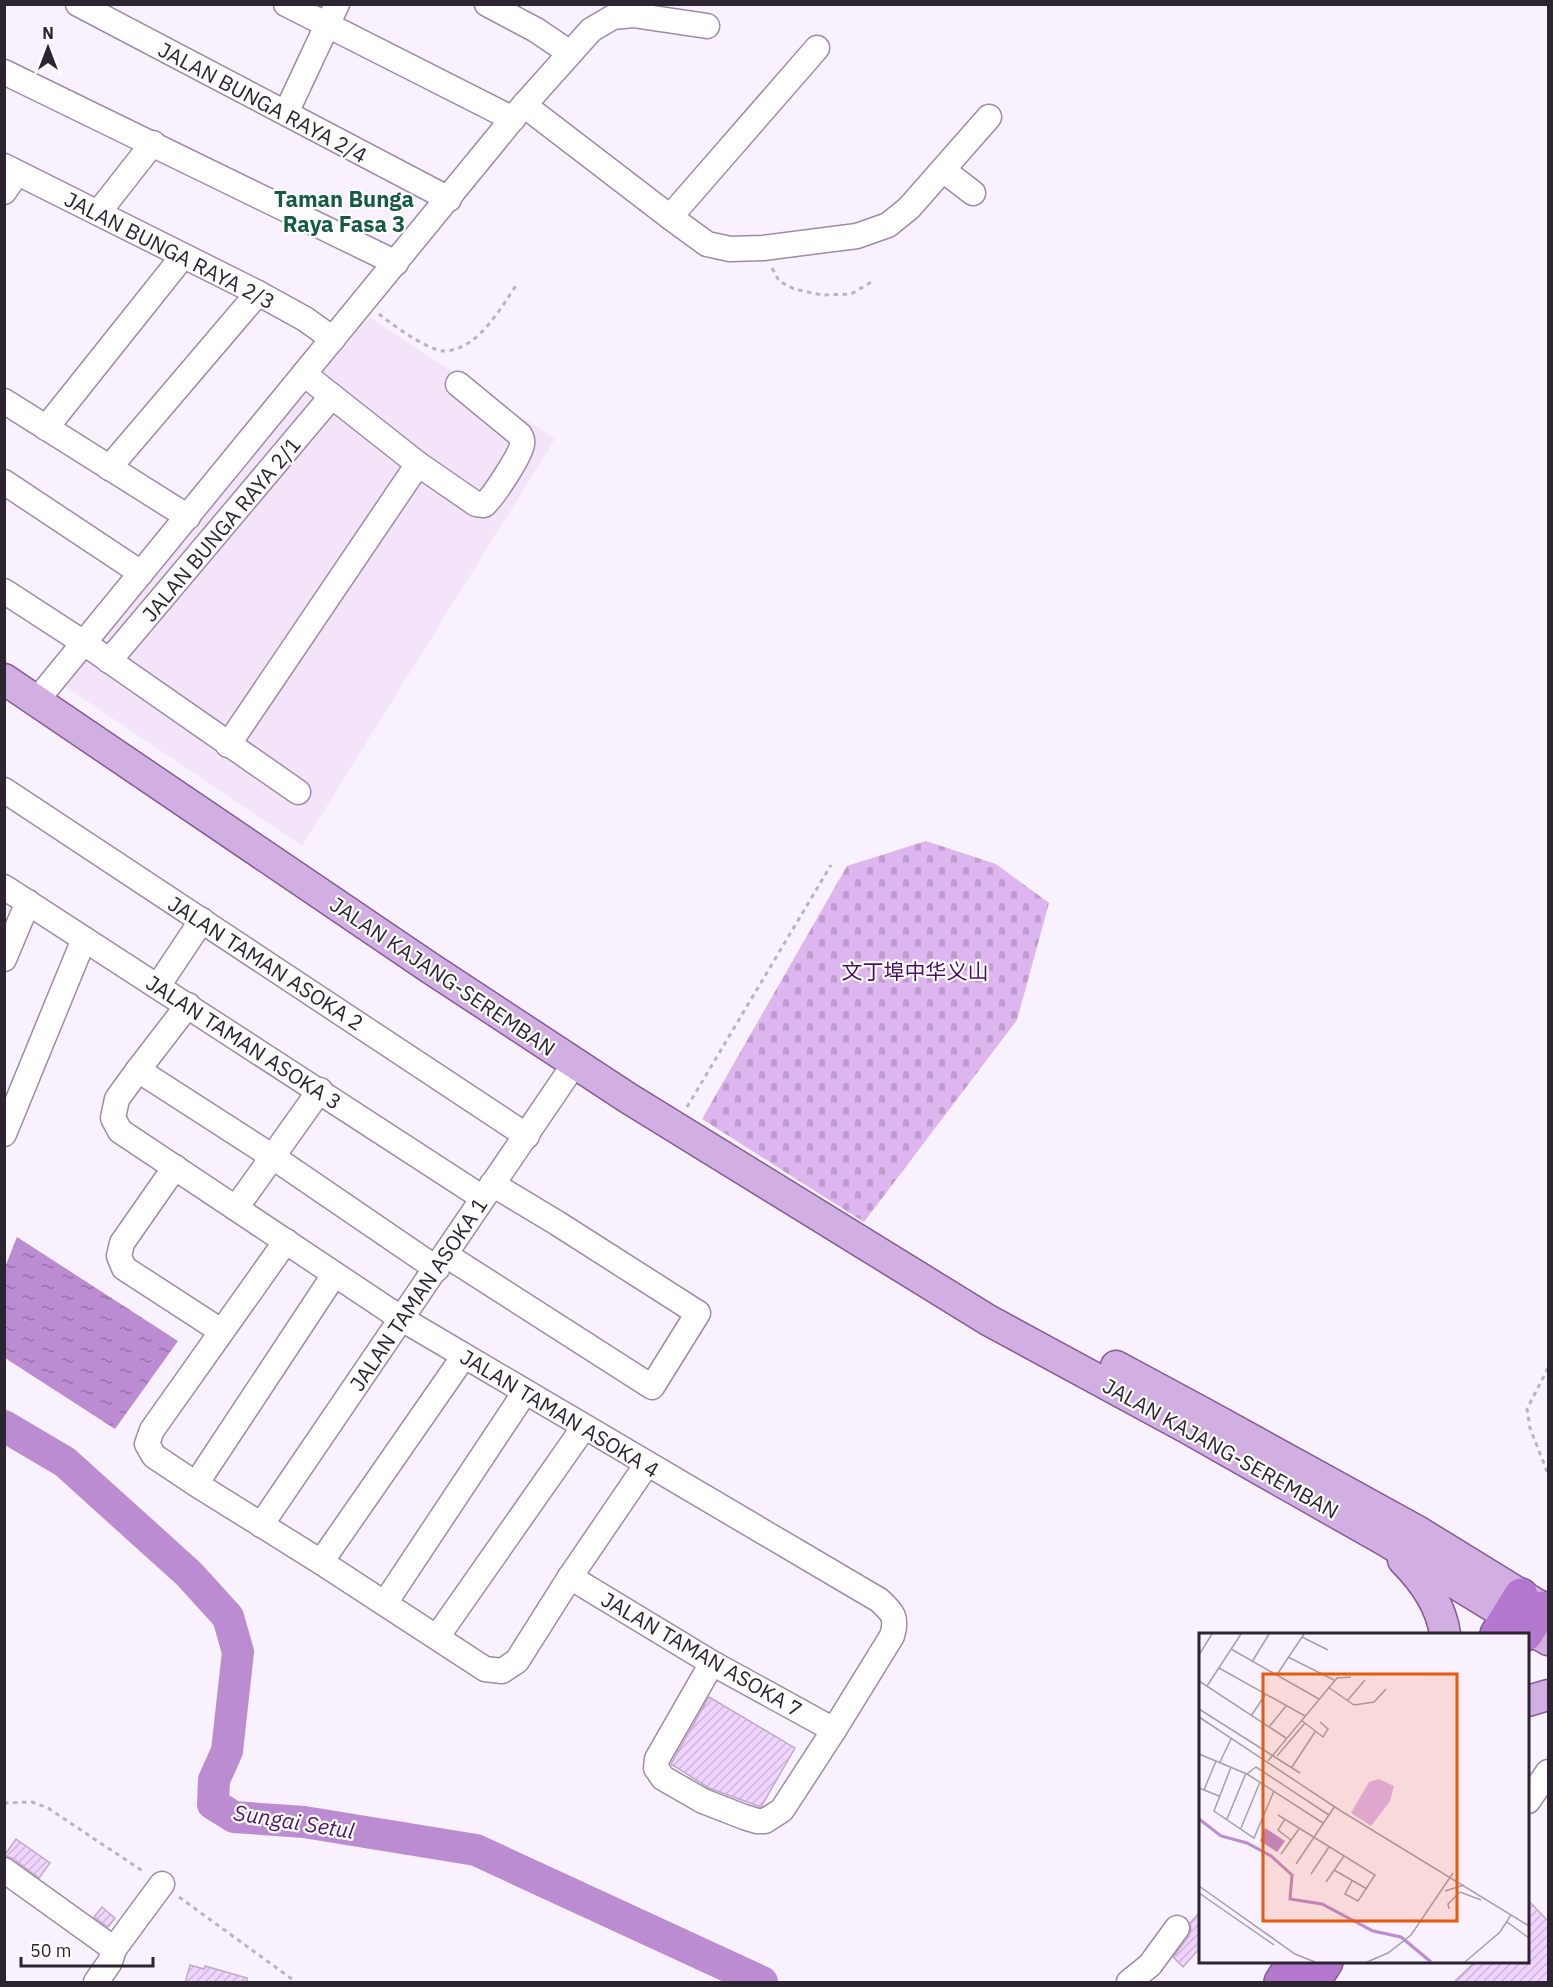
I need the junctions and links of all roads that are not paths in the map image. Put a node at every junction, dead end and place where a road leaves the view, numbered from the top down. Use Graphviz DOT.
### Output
graph roads {
  1 [pos="78,4"];
  2 [pos="286,4"];
  3 [pos="487,4"];
  4 [pos="110,12"];
  5 [pos="332,14"];
  6 [pos="707,26"];
  7 [pos="817,48"];
  8 [pos="570,52"];
  9 [pos="4,72"];
  10 [pos="286,112"];
  11 [pos="519,112"];
  12 [pos="989,117"];
  13 [pos="153,143"];
  14 [pos="943,170"];
  15 [pos="9,177"];
  16 [pos="973,193"];
  17 [pos="449,199"];
  18 [pos="98,213"];
  19 [pos="670,217"];
  20 [pos="183,256"];
  21 [pos="396,262"];
  22 [pos="258,293"];
  23 [pos="333,339"];
  24 [pos="304,374"];
  25 [pos="458,384"];
  26 [pos="332,396"];
  27 [pos="4,401"];
  28 [pos="46,428"];
  29 [pos="418,464"];
  30 [pos="110,468"];
  31 [pos="4,482"];
  32 [pos="188,517"];
  33 [pos="141,573"];
  34 [pos="4,591"];
  35 [pos="84,643"];
  36 [pos="110,661"];
  37 [pos="4,679"];
  38 [pos="37,700"];
  39 [pos="228,745"];
  40 [pos="4,790"];
  41 [pos="298,792"];
  42 [pos="4,887"];
  43 [pos="28,902"];
  44 [pos="202,920"];
  45 [pos="84,939"];
  46 [pos="4,959"];
  47 [pos="158,986"];
  48 [pos="188,1005"];
  49 [pos="574,1064"];
  50 [pos="138,1070"];
  51 [pos="320,1090"];
  52 [pos="6,1127"];
  53 [pos="527,1136"];
  54 [pos="273,1158"];
  55 [pos="175,1167"];
  56 [pos="488,1191"];
  57 [pos="236,1208"];
  58 [pos="286,1241"];
  59 [pos="891,1259"];
  60 [pos="442,1262"];
  61 [pos="334,1275"];
  62 [pos="402,1319"];
  63 [pos="221,1331"];
  64 [pos="464,1356"];
  65 [pos="525,1392"];
  66 [pos="584,1427"];
  67 [pos="647,1464"];
  68 [pos="196,1484"];
  69 [pos="261,1525"];
  70 [pos="1386,1541"];
  71 [pos="321,1562"];
  72 [pos="570,1577"];
  73 [pos="385,1603"];
  74 [pos="1528,1621"];
  75 [pos="1444,1633"];
  76 [pos="437,1637"];
  77 [pos="712,1662"];
  78 [pos="1548,1695"];
  79 [pos="1529,1700"];
  80 [pos="834,1730"];
  81 [pos="1548,1772"];
  82 [pos="1529,1798"];
  83 [pos="4,1870"];
  84 [pos="162,1884"];
  85 [pos="1177,1928"];
  86 [pos="114,1949"];
  87 [pos="1293,1963"];
  88 [pos="1325,1963"];
  89 [pos="96,1983"];
  90 [pos="1129,1983"];
  91 [pos="1281,1983"];
  92 [pos="1313,1983"];
  1 -- 4 [label="street, JALAN BUNGA RAYA 2/4"];
  2 -- 5 [label="street"];
  3 -- 8 [label="street"];
  4 -- 10 [label="street, JALAN BUNGA RAYA 2/4"];
  5 -- 10 [label="street"];
  5 -- 11 [label="street"];
  6 -- 8 [label="street"];
  7 -- 19 [label="street"];
  8 -- 11 [label="street"];
  9 -- 13 [label="street"];
  10 -- 17 [label="street, JALAN BUNGA RAYA 2/4"];
  11 -- 17 [label="street"];
  11 -- 19 [label="street"];
  12 -- 14 [label="street"];
  13 -- 18 [label="street"];
  13 -- 21 [label="street"];
  14 -- 16 [label="street"];
  14 -- 19 [label="street"];
  15 -- 18 [label="street, JALAN BUNGA RAYA 2/3"];
  17 -- 21 [label="street"];
  18 -- 20 [label="street, JALAN BUNGA RAYA 2/3"];
  20 -- 22 [label="street, JALAN BUNGA RAYA 2/3"];
  20 -- 28 [label="street"];
  21 -- 23 [label="street"];
  22 -- 23 [label="street, JALAN BUNGA RAYA 2/3"];
  22 -- 30 [label="street"];
  23 -- 24 [label="street"];
  24 -- 26 [label="street"];
  24 -- 32 [label="street"];
  25 -- 29 [label="street"];
  26 -- 29 [label="street"];
  26 -- 36 [label="street, JALAN BUNGA RAYA 2/1"];
  27 -- 28 [label="street"];
  28 -- 30 [label="street"];
  29 -- 39 [label="street"];
  30 -- 32 [label="street"];
  31 -- 33 [label="street"];
  32 -- 33 [label="street"];
  33 -- 35 [label="street"];
  34 -- 35 [label="street"];
  35 -- 36 [label="street"];
  35 -- 38 [label="street"];
  36 -- 39 [label="street"];
  37 -- 38 [label="main road, JALAN KAJANG-SEREMBAN"];
  38 -- 49 [label="main road, JALAN KAJANG-SEREMBAN"];
  39 -- 41 [label="street"];
  40 -- 44 [label="street, JALAN TAMAN ASOKA 2"];
  42 -- 43 [label="street, JALAN TAMAN ASOKA 3"];
  43 -- 45 [label="street, JALAN TAMAN ASOKA 3"];
  43 -- 46 [label="street"];
  44 -- 47 [label="street"];
  44 -- 53 [label="street, JALAN TAMAN ASOKA 2"];
  45 -- 47 [label="street, JALAN TAMAN ASOKA 3"];
  45 -- 52 [label="street"];
  47 -- 48 [label="street, JALAN TAMAN ASOKA 3"];
  48 -- 50 [label="street"];
  48 -- 51 [label="street, JALAN TAMAN ASOKA 3"];
  49 -- 53 [label="street, JALAN TAMAN ASOKA 1"];
  49 -- 59 [label="main road, JALAN KAJANG-SEREMBAN"];
  50 -- 54 [label="street"];
  50 -- 55 [label="street, JALAN TAMAN ASOKA 4"];
  51 -- 54 [label="street"];
  51 -- 56 [label="street, JALAN TAMAN ASOKA 3"];
  53 -- 56 [label="street, JALAN TAMAN ASOKA 1"];
  54 -- 57 [label="street"];
  54 -- 60 [label="street"];
  55 -- 57 [label="street, JALAN TAMAN ASOKA 4"];
  55 -- 63 [label="street"];
  56 -- 60 [label="street, JALAN TAMAN ASOKA 1"];
  56 -- 60 [label="street, JALAN TAMAN ASOKA 3"];
  57 -- 58 [label="street, JALAN TAMAN ASOKA 4"];
  58 -- 61 [label="street, JALAN TAMAN ASOKA 4"];
  58 -- 63 [label="street"];
  59 -- 70 [label="main road, JALAN KAJANG-SEREMBAN"];
  59 -- 74 [label="main road, JALAN KAJANG-SEREMBAN"];
  60 -- 62 [label="street, JALAN TAMAN ASOKA 1"];
  61 -- 62 [label="street, JALAN TAMAN ASOKA 4"];
  61 -- 68 [label="street"];
  62 -- 64 [label="street, JALAN TAMAN ASOKA 4"];
  62 -- 69 [label="street, JALAN TAMAN ASOKA 1"];
  63 -- 68 [label="street"];
  64 -- 65 [label="street, JALAN TAMAN ASOKA 4"];
  64 -- 71 [label="street"];
  65 -- 66 [label="street, JALAN TAMAN ASOKA 4"];
  65 -- 73 [label="street"];
  66 -- 67 [label="street, JALAN TAMAN ASOKA 4"];
  66 -- 76 [label="street"];
  67 -- 72 [label="street"];
  67 -- 80 [label="street, JALAN TAMAN ASOKA 4"];
  68 -- 69 [label="street"];
  69 -- 71 [label="street"];
  70 -- 74 [label="main road, JALAN KAJANG-SEREMBAN"];
  70 -- 75 [label="main road"];
  71 -- 73 [label="street"];
  72 -- 76 [label="street"];
  72 -- 77 [label="street, JALAN TAMAN ASOKA 7"];
  73 -- 76 [label="street"];
  77 -- 80 [label="street, JALAN TAMAN ASOKA 7"];
  77 -- 80 [label="street"];
  78 -- 79 [label="main road"];
  81 -- 82 [label="street"];
  83 -- 86 [label="street"];
  84 -- 86 [label="street"];
  85 -- 90 [label="street"];
  86 -- 89 [label="street"];
  87 -- 91 [label="highway"];
  88 -- 92 [label="highway"];
}
